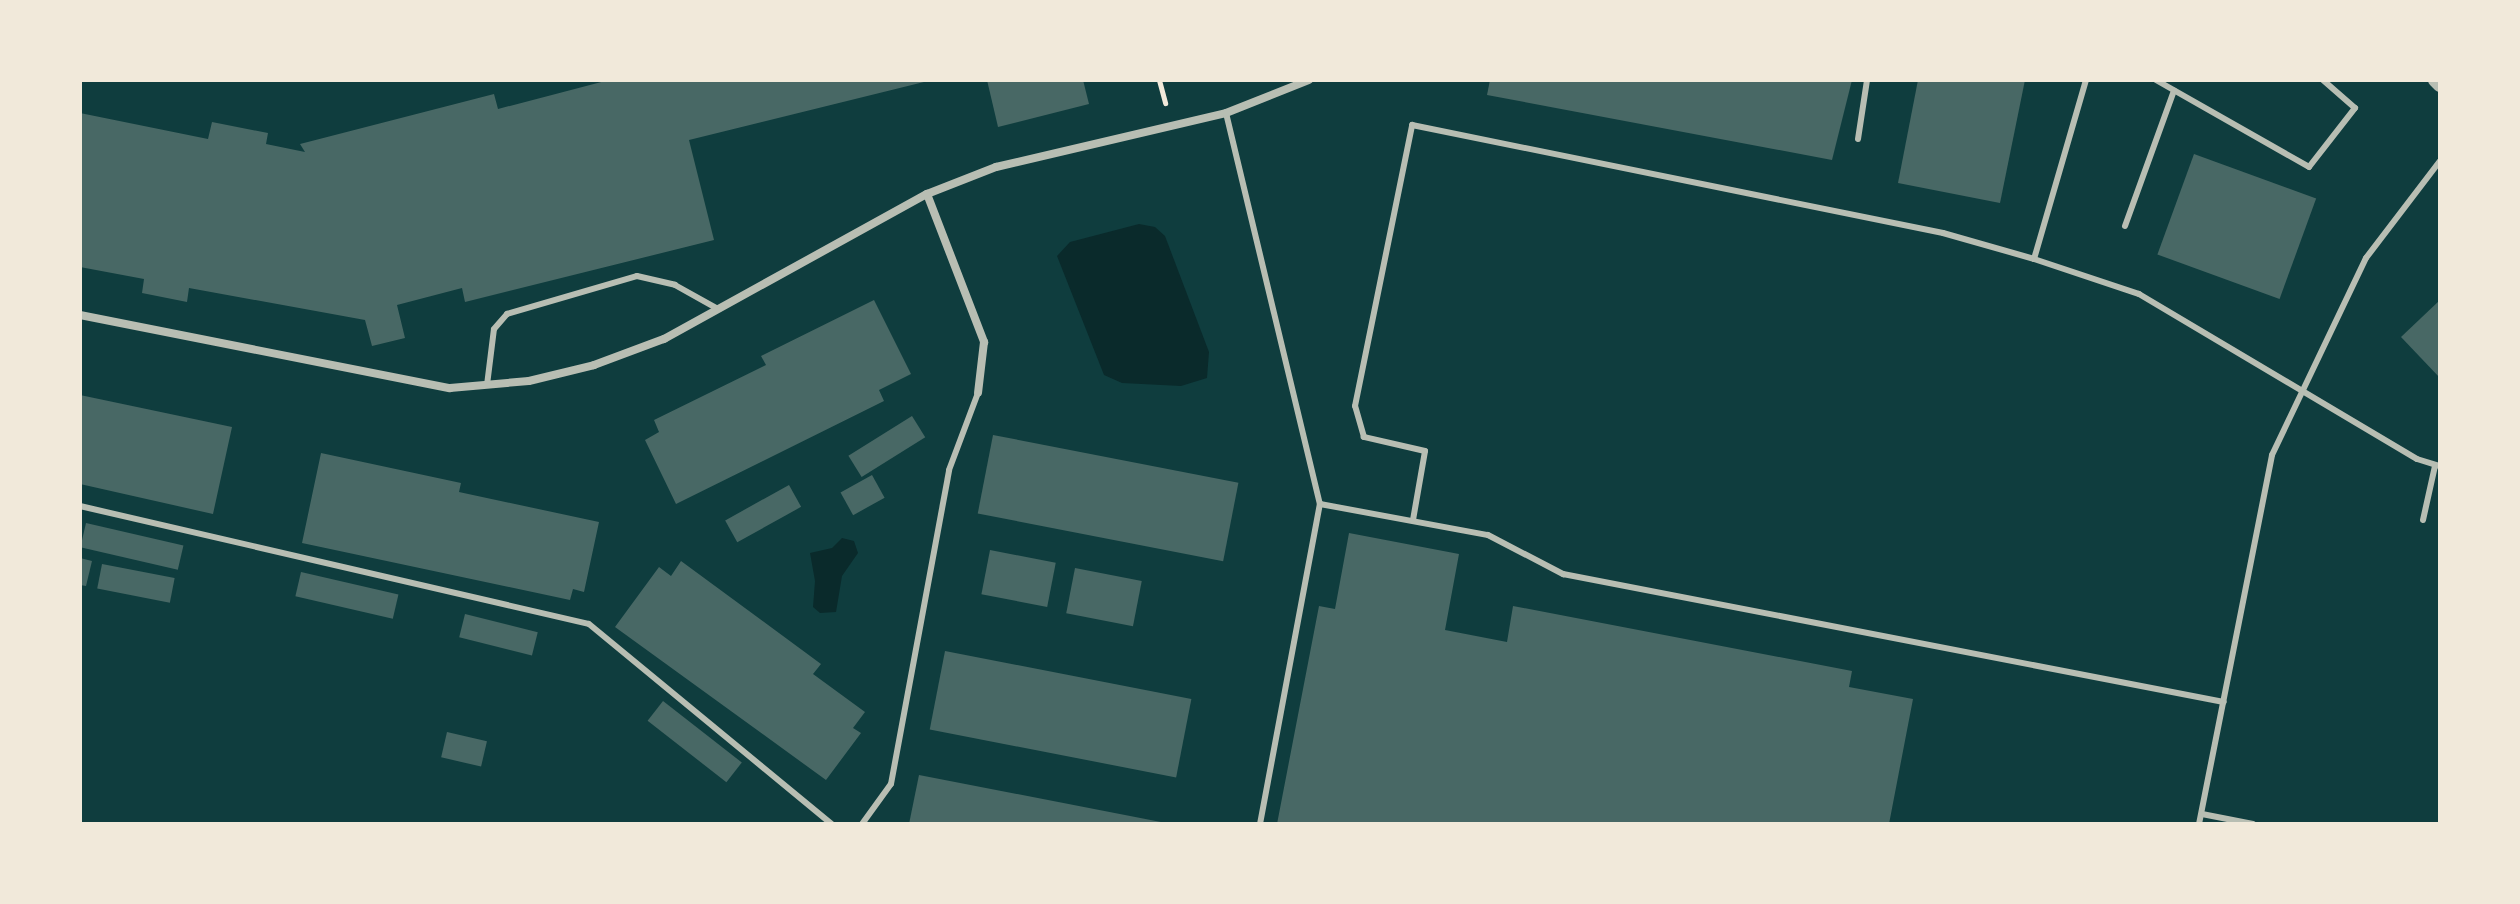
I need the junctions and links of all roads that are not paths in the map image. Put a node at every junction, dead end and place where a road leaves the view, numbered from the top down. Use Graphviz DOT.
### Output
graph roads {
  1 [pos="1309,80"];
  2 [pos="1867,80"];
  3 [pos="2086,80"];
  4 [pos="2156,80"];
  5 [pos="2323,80"];
  6 [pos="2435,80"];
  7 [pos="2440,85"];
  8 [pos="2174,91"];
  9 [pos="1226,113"];
  10 [pos="1858,139"];
  11 [pos="2440,161"];
  12 [pos="927,194"];
  13 [pos="2125,226"];
  14 [pos="2034,259"];
  15 [pos="718,309"];
  16 [pos="80,315"];
  17 [pos="487,385"];
  18 [pos="2301,389"];
  19 [pos="978,393"];
  20 [pos="2437,466"];
  21 [pos="1320,504"];
  22 [pos="80,506"];
  23 [pos="1413,520"];
  24 [pos="2423,520"];
  25 [pos="2224,702"];
  26 [pos="2202,814"];
  27 [pos="832,824"];
  28 [pos="862,824"];
  29 [pos="1260,824"];
  30 [pos="2199,824"];
  31 [pos="2253,824"];
  1 -- 9 [label="street"];
  2 -- 10 [label="lane"];
  3 -- 14 [label="lane"];
  4 -- 8 [label="lane"];
  5 -- 8 [label="lane"];
  6 -- 7 [label="street"];
  8 -- 13 [label="lane"];
  9 -- 12 [label="street"];
  9 -- 21 [label="lane"];
  11 -- 18 [label="lane"];
  12 -- 15 [label="street"];
  12 -- 19 [label="street"];
  14 -- 18 [label="lane"];
  14 -- 23 [label="lane"];
  15 -- 17 [label="street"];
  15 -- 17 [label="lane"];
  16 -- 17 [label="street"];
  18 -- 20 [label="lane"];
  18 -- 25 [label="lane"];
  19 -- 28 [label="lane"];
  20 -- 24 [label="lane"];
  21 -- 23 [label="lane"];
  21 -- 29 [label="lane"];
  22 -- 27 [label="lane"];
  23 -- 25 [label="lane"];
  25 -- 26 [label="lane"];
  26 -- 30 [label="lane"];
  26 -- 31 [label="lane"];
}
